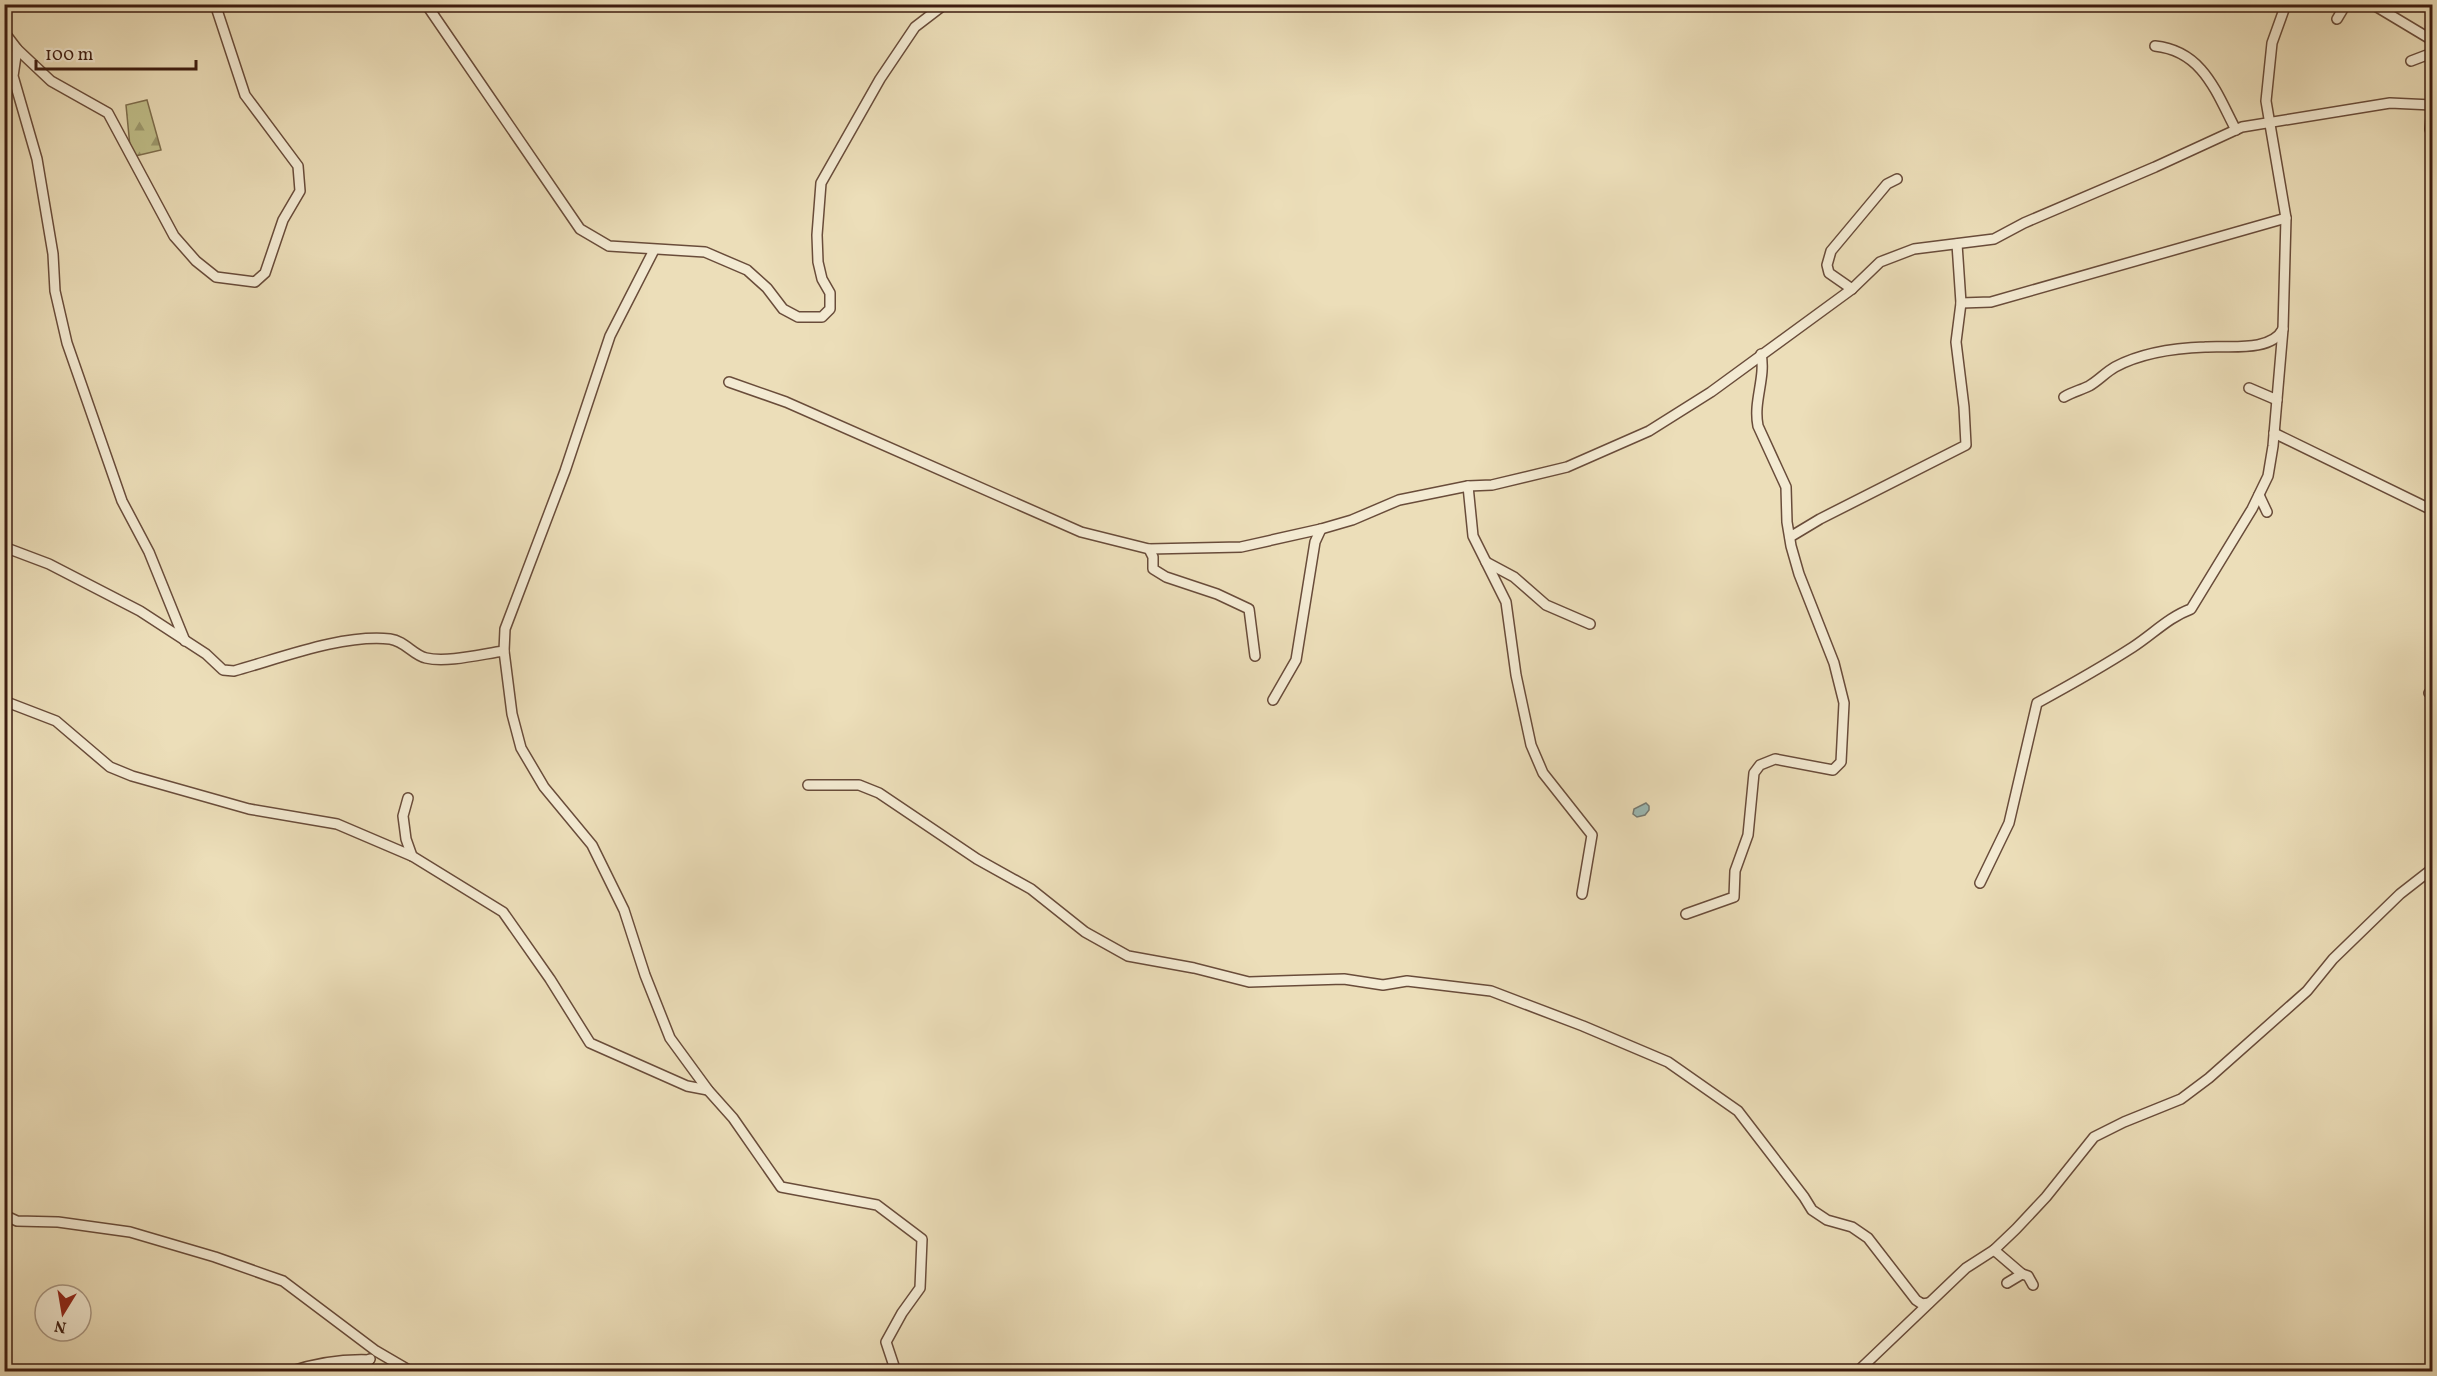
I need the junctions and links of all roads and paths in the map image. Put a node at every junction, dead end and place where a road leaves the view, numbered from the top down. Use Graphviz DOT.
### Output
graph roads {
  1 [pos="215,4"];
  2 [pos="426,4"];
  3 [pos="945,4"];
  4 [pos="2286,4"];
  5 [pos="2346,4"];
  6 [pos="2372,4"];
  7 [pos="2337,19"];
  8 [pos="4,32"];
  9 [pos="2433,40"];
  10 [pos="2156,46"];
  11 [pos="17,49"];
  12 [pos="2433,53"];
  13 [pos="2411,61"];
  14 [pos="2433,106"];
  15 [pos="2269,121"];
  16 [pos="2236,130"];
  17 [pos="2433,135"];
  18 [pos="1897,179"];
  19 [pos="2286,218"];
  20 [pos="1957,244"];
  21 [pos="654,250"];
  22 [pos="1852,289"];
  23 [pos="1960,303"];
  24 [pos="2283,329"];
  25 [pos="1761,354"];
  26 [pos="729,382"];
  27 [pos="2249,388"];
  28 [pos="2064,398"];
  29 [pos="2277,400"];
  30 [pos="2274,433"];
  31 [pos="1468,486"];
  32 [pos="2259,495"];
  33 [pos="2433,510"];
  34 [pos="2267,512"];
  35 [pos="1321,529"];
  36 [pos="1790,537"];
  37 [pos="4,547"];
  38 [pos="1149,549"];
  39 [pos="1486,562"];
  40 [pos="1590,624"];
  41 [pos="185,641"];
  42 [pos="504,651"];
  43 [pos="1255,656"];
  44 [pos="1273,700"];
  45 [pos="4,701"];
  46 [pos="808,785"];
  47 [pos="408,798"];
  48 [pos="412,856"];
  49 [pos="2433,869"];
  50 [pos="1980,883"];
  51 [pos="1582,894"];
  52 [pos="1686,914"];
  53 [pos="708,1090"];
  54 [pos="4,1215"];
  55 [pos="1994,1250"];
  56 [pos="2022,1274"];
  57 [pos="2007,1283"];
  58 [pos="2033,1285"];
  59 [pos="1929,1303"];
  60 [pos="381,1354"];
  61 [pos="369,1360"];
  62 [pos="289,1371"];
  63 [pos="352,1371"];
  64 [pos="412,1371"];
  65 [pos="896,1371"];
  66 [pos="1857,1371"];
  1 -- 11 [label="street"];
  2 -- 21 [label="street"];
  3 -- 21 [label="street"];
  4 -- 15 [label="street"];
  5 -- 7 [label="street"];
  6 -- 9 [label="street"];
  8 -- 11 [label="street"];
  10 -- 16 [label="street"];
  11 -- 41 [label="street"];
  12 -- 13 [label="street"];
  14 -- 15 [label="street"];
  14 -- 17 [label="street"];
  15 -- 16 [label="street"];
  15 -- 19 [label="street"];
  16 -- 20 [label="street"];
  18 -- 22 [label="street"];
  19 -- 23 [label="street"];
  19 -- 24 [label="street"];
  20 -- 22 [label="street"];
  20 -- 23 [label="street"];
  21 -- 42 [label="street"];
  22 -- 25 [label="street"];
  23 -- 36 [label="street"];
  24 -- 28 [label="street"];
  24 -- 29 [label="street"];
  25 -- 31 [label="street"];
  25 -- 36 [label="street"];
  26 -- 38 [label="street"];
  27 -- 29 [label="street"];
  29 -- 30 [label="street"];
  30 -- 32 [label="street"];
  30 -- 33 [label="street"];
  31 -- 35 [label="street"];
  31 -- 39 [label="street"];
  32 -- 34 [label="street"];
  32 -- 50 [label="street"];
  35 -- 38 [label="street"];
  35 -- 44 [label="street"];
  36 -- 52 [label="street"];
  37 -- 41 [label="street"];
  38 -- 43 [label="street"];
  39 -- 40 [label="street"];
  39 -- 51 [label="street"];
  41 -- 42 [label="street"];
  42 -- 53 [label="street"];
  45 -- 48 [label="street"];
  46 -- 59 [label="street"];
  47 -- 48 [label="street"];
  48 -- 53 [label="street"];
  49 -- 55 [label="street"];
  53 -- 65 [label="street"];
  54 -- 60 [label="street"];
  55 -- 56 [label="street"];
  55 -- 59 [label="street"];
  56 -- 57 [label="street"];
  56 -- 58 [label="street"];
  59 -- 66 [label="street"];
  60 -- 61 [label="street"];
  60 -- 64 [label="street"];
  61 -- 62 [label="street"];
  61 -- 63 [label="street"];
}
